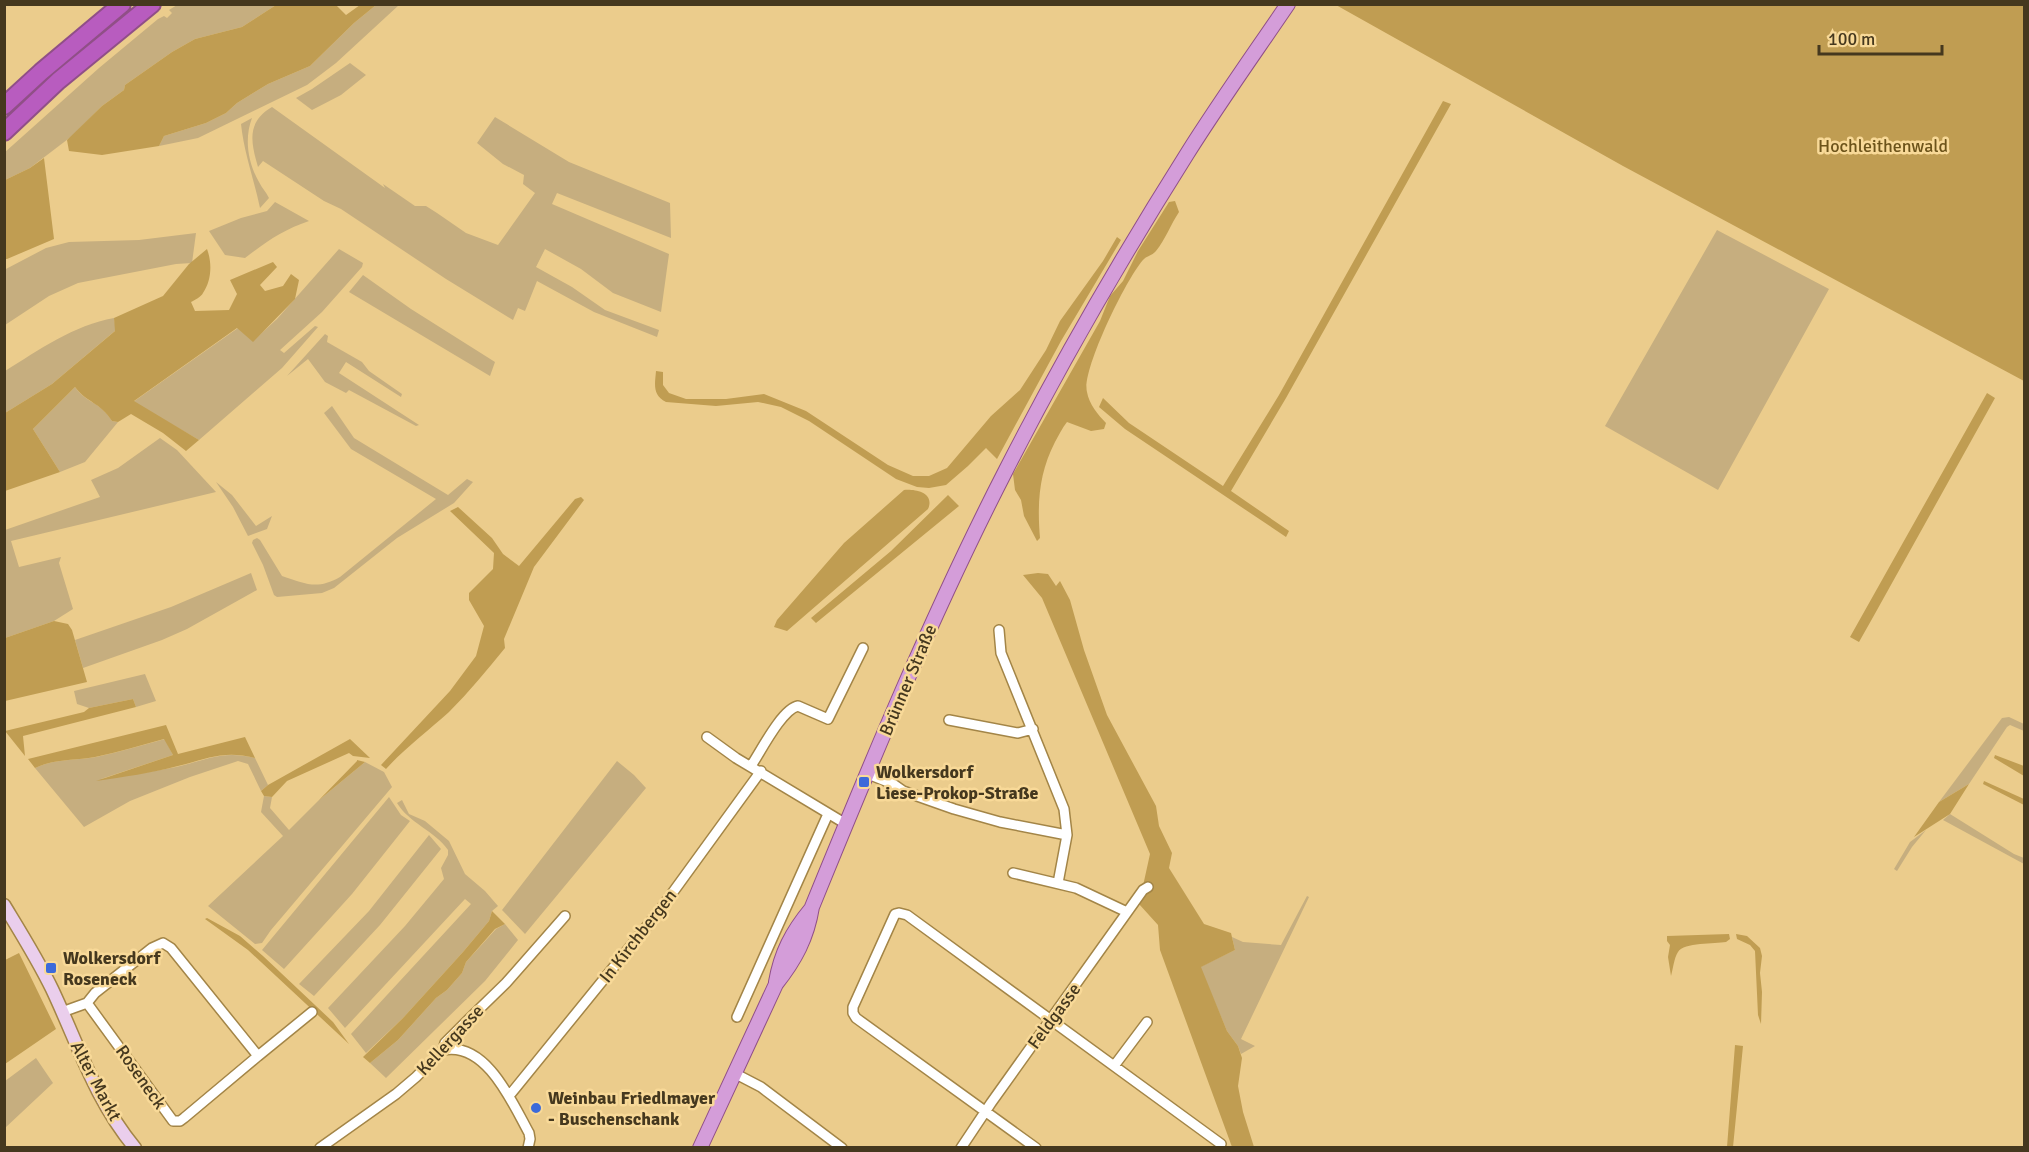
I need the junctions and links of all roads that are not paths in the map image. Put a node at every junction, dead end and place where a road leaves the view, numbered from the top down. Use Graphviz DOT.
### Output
graph roads {
  1 [pos="122,4"];
  2 [pos="152,4"];
  3 [pos="1288,4"];
  4 [pos="4,106"];
  5 [pos="4,132"];
  6 [pos="999,630"];
  7 [pos="863,648"];
  8 [pos="949,720"];
  9 [pos="1033,729"];
  10 [pos="706,737"];
  11 [pos="752,766"];
  12 [pos="761,771"];
  13 [pos="868,774"];
  14 [pos="828,814"];
  15 [pos="846,824"];
  16 [pos="1067,835"];
  17 [pos="1013,873"];
  18 [pos="1058,883"];
  19 [pos="1148,887"];
  20 [pos="4,905"];
  21 [pos="1127,912"];
  22 [pos="565,915"];
  23 [pos="87,1003"];
  24 [pos="62,1012"];
  25 [pos="312,1012"];
  26 [pos="737,1017"];
  27 [pos="1051,1020"];
  28 [pos="1147,1022"];
  29 [pos="443,1050"];
  30 [pos="258,1056"];
  31 [pos="1114,1066"];
  32 [pos="734,1073"];
  33 [pos="509,1096"];
  34 [pos="986,1110"];
  35 [pos="1221,1144"];
  36 [pos="135,1148"];
  37 [pos="320,1148"];
  38 [pos="528,1148"];
  39 [pos="700,1148"];
  40 [pos="842,1148"];
  41 [pos="961,1148"];
  42 [pos="1036,1148"];
  1 -- 4 [label="highway"];
  2 -- 5 [label="highway"];
  3 -- 13 [label="main road, Brünner Straße"];
  6 -- 9 [label="street"];
  7 -- 11 [label="street"];
  8 -- 9 [label="street"];
  9 -- 16 [label="street"];
  10 -- 11 [label="street"];
  11 -- 12 [label="street"];
  12 -- 14 [label="street"];
  12 -- 33 [label="street, In Kirchbergen"];
  13 -- 15 [label="main road, Brünner Straße"];
  13 -- 16 [label="street"];
  14 -- 15 [label="street"];
  14 -- 26 [label="street"];
  15 -- 32 [label="main road, Brünner Straße"];
  16 -- 18 [label="street"];
  17 -- 18 [label="street"];
  18 -- 21 [label="street"];
  19 -- 21 [label="street, Feldgasse"];
  20 -- 24 [label="main road, Alter Markt"];
  21 -- 27 [label="street, Feldgasse"];
  22 -- 29 [label="street, Kellergasse"];
  23 -- 24 [label="street"];
  23 -- 30 [label="street"];
  23 -- 30 [label="street, Roseneck"];
  24 -- 36 [label="main road, Alter Markt"];
  25 -- 30 [label="street, Roseneck"];
  27 -- 31 [label="street"];
  27 -- 34 [label="street, Feldgasse"];
  27 -- 34 [label="street"];
  28 -- 31 [label="street"];
  29 -- 33 [label="street"];
  29 -- 37 [label="street, Kellergasse"];
  31 -- 35 [label="street"];
  32 -- 39 [label="main road, Brünner Straße"];
  32 -- 40 [label="street"];
  33 -- 38 [label="street"];
  34 -- 41 [label="street, Feldgasse"];
  34 -- 42 [label="street"];
}
